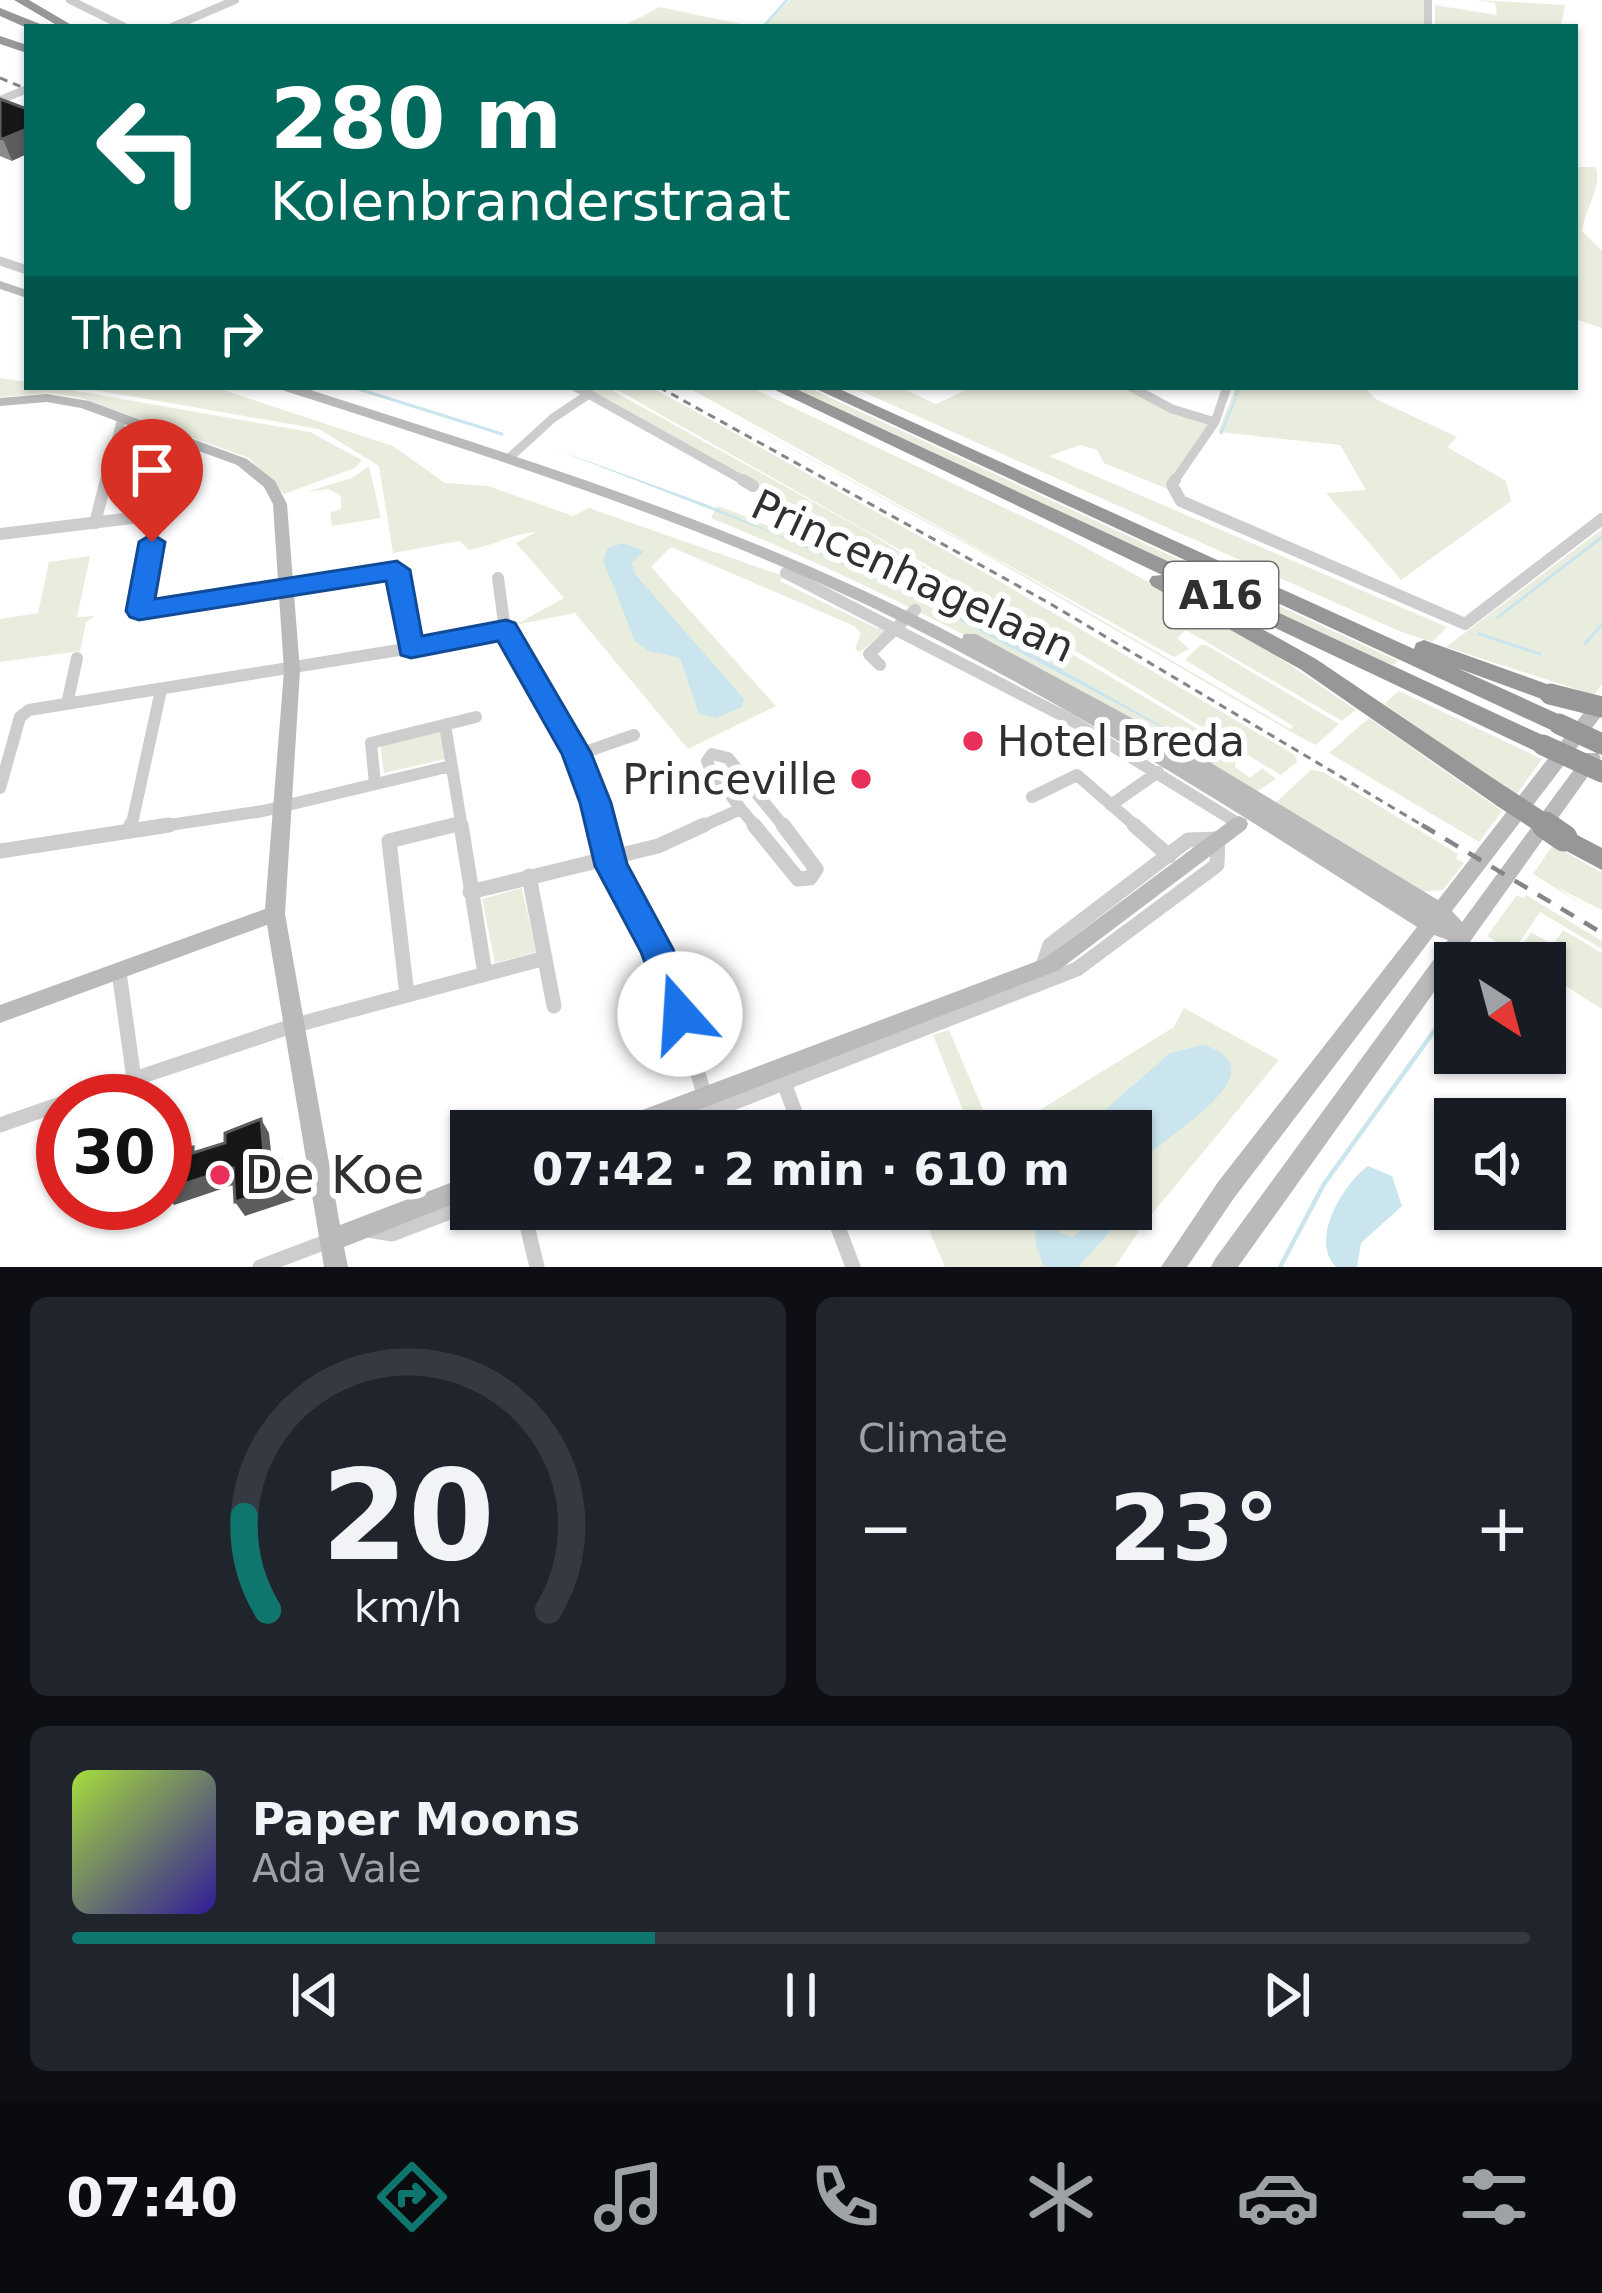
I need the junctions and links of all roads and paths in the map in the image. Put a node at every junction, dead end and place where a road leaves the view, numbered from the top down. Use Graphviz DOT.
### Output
graph roads {
  1 [pos="20,0"];
  2 [pos="70,0"];
  3 [pos="235,0"];
  4 [pos="0,12"];
  5 [pos="29,24"];
  6 [pos="64,24"];
  7 [pos="119,24"];
  8 [pos="179,24"];
  9 [pos="297,390"];
  10 [pos="325,390"];
  11 [pos="582,390"];
  12 [pos="784,390"];
  13 [pos="828,390"];
  14 [pos="1137,390"];
  15 [pos="1226,390"];
  16 [pos="589,394"];
  17 [pos="0,402"];
  18 [pos="122,418"];
  19 [pos="1215,422"];
  20 [pos="513,455"];
  21 [pos="753,486"];
  22 [pos="1602,519"];
  23 [pos="95,523"];
  24 [pos="1072,526"];
  25 [pos="0,534"];
  26 [pos="786,573"];
  27 [pos="498,578"];
  28 [pos="286,590"];
  29 [pos="906,619"];
  30 [pos="506,630"];
  31 [pos="411,648"];
  32 [pos="76,658"];
  33 [pos="880,665"];
  34 [pos="1447,665"];
  35 [pos="292,670"];
  36 [pos="160,690"];
  37 [pos="67,704"];
  38 [pos="1602,705"];
  39 [pos="476,718"];
  40 [pos="445,724"];
  41 [pos="634,735"];
  42 [pos="1602,744"];
  43 [pos="577,755"];
  44 [pos="451,766"];
  45 [pos="1157,772"];
  46 [pos="1602,772"];
  47 [pos="375,784"];
  48 [pos="0,788"];
  49 [pos="1032,797"];
  50 [pos="282,804"];
  51 [pos="1111,805"];
  52 [pos="741,809"];
  53 [pos="460,824"];
  54 [pos="1239,824"];
  55 [pos="130,831"];
  56 [pos="1218,839"];
  57 [pos="0,851"];
  58 [pos="1168,856"];
  59 [pos="610,858"];
  60 [pos="1602,860"];
  61 [pos="529,877"];
  62 [pos="470,892"];
  63 [pos="275,914"];
  64 [pos="1436,919"];
  65 [pos="1460,935"];
  66 [pos="545,958"];
  67 [pos="1042,968"];
  68 [pos="119,972"];
  69 [pos="485,974"];
  70 [pos="407,995"];
  71 [pos="554,1006"];
  72 [pos="0,1014"];
  73 [pos="933,1018"];
  74 [pos="292,1026"];
  75 [pos="854,1048"];
  76 [pos="133,1074"];
  77 [pos="149,1074"];
  78 [pos="784,1083"];
  79 [pos="705,1097"];
  80 [pos="671,1110"];
  81 [pos="714,1110"];
  82 [pos="794,1110"];
  83 [pos="36,1112"];
  84 [pos="0,1125"];
  85 [pos="450,1194"];
  86 [pos="450,1212"];
  87 [pos="361,1228"];
  88 [pos="529,1230"];
  89 [pos="840,1230"];
  90 [pos="331,1240"];
  91 [pos="260,1267"];
  92 [pos="336,1267"];
  93 [pos="537,1267"];
  94 [pos="853,1267"];
  95 [pos="1173,1267"];
  96 [pos="1223,1267"];
  1 -- 6 [label="highway"];
  2 -- 7 [label="street"];
  3 -- 8 [label="street"];
  4 -- 5 [label="highway"];
  9 -- 20 [label="main road, Princenhagelaan"];
  10 -- 20 [label="main road, Princenhagelaan"];
  11 -- 16 [label="street"];
  12 -- 24 [label="highway, A16"];
  13 -- 34 [label="highway, A16"];
  14 -- 19 [label="street"];
  15 -- 19 [label="street"];
  16 -- 20 [label="street"];
  16 -- 21 [label="street"];
  17 -- 18 [label="main road"];
  18 -- 23 [label="street"];
  18 -- 28 [label="main road"];
  19 -- 22 [label="street"];
  20 -- 29 [label="main road, Princenhagelaan"];
  23 -- 25 [label="street"];
  23 -- 28 [label="street"];
  24 -- 46 [label="highway, A16, bridge"];
  24 -- 60 [label="highway, A16, bridge"];
  26 -- 29 [label="street, Princenhagelaan"];
  27 -- 30 [label="street"];
  28 -- 31 [label="street"];
  28 -- 35 [label="main road"];
  29 -- 33 [label="street, Princenhagelaan"];
  29 -- 45 [label="street, Princenhagelaan"];
  29 -- 64 [label="main road, Princenhagelaan"];
  30 -- 31 [label="street"];
  30 -- 43 [label="street"];
  31 -- 35 [label="street"];
  32 -- 37 [label="street"];
  34 -- 38 [label="highway, bridge"];
  34 -- 42 [label="highway, A16, bridge"];
  35 -- 36 [label="street"];
  35 -- 50 [label="main road"];
  36 -- 37 [label="street"];
  36 -- 55 [label="street"];
  37 -- 48 [label="street"];
  38 -- 64 [label="main road"];
  39 -- 40 [label="street"];
  40 -- 44 [label="street"];
  40 -- 47 [label="street"];
  41 -- 43 [label="street"];
  42 -- 65 [label="main road"];
  43 -- 59 [label="street"];
  44 -- 47 [label="street"];
  44 -- 53 [label="street"];
  45 -- 51 [label="street"];
  45 -- 54 [label="street, Princenhagelaan"];
  47 -- 50 [label="street"];
  49 -- 51 [label="street"];
  50 -- 55 [label="street"];
  50 -- 63 [label="main road"];
  51 -- 58 [label="street"];
  52 -- 52 [label="street"];
  52 -- 59 [label="street"];
  53 -- 62 [label="street"];
  53 -- 70 [label="street"];
  54 -- 56 [label="main road"];
  55 -- 57 [label="street"];
  56 -- 58 [label="street"];
  56 -- 67 [label="main road"];
  56 -- 73 [label="street"];
  58 -- 67 [label="street"];
  59 -- 61 [label="street"];
  59 -- 79 [label="street"];
  61 -- 62 [label="street"];
  61 -- 66 [label="street"];
  62 -- 69 [label="street"];
  63 -- 68 [label="main road"];
  63 -- 74 [label="main road"];
  64 -- 65 [label="main road, Princenhagelaan"];
  64 -- 95 [label="main road"];
  65 -- 96 [label="main road"];
  66 -- 69 [label="street"];
  66 -- 71 [label="street"];
  67 -- 73 [label="main road"];
  68 -- 72 [label="main road"];
  68 -- 76 [label="street"];
  69 -- 70 [label="street"];
  70 -- 74 [label="street"];
  73 -- 75 [label="main road"];
  74 -- 77 [label="street"];
  74 -- 90 [label="main road"];
  75 -- 78 [label="street"];
  75 -- 79 [label="main road"];
  78 -- 81 [label="street"];
  78 -- 82 [label="street"];
  79 -- 80 [label="main road"];
  83 -- 84 [label="street"];
  85 -- 87 [label="main road"];
  86 -- 87 [label="street"];
  87 -- 90 [label="main road"];
  88 -- 93 [label="street"];
  89 -- 94 [label="street"];
  90 -- 91 [label="street"];
  90 -- 92 [label="main road"];
}
